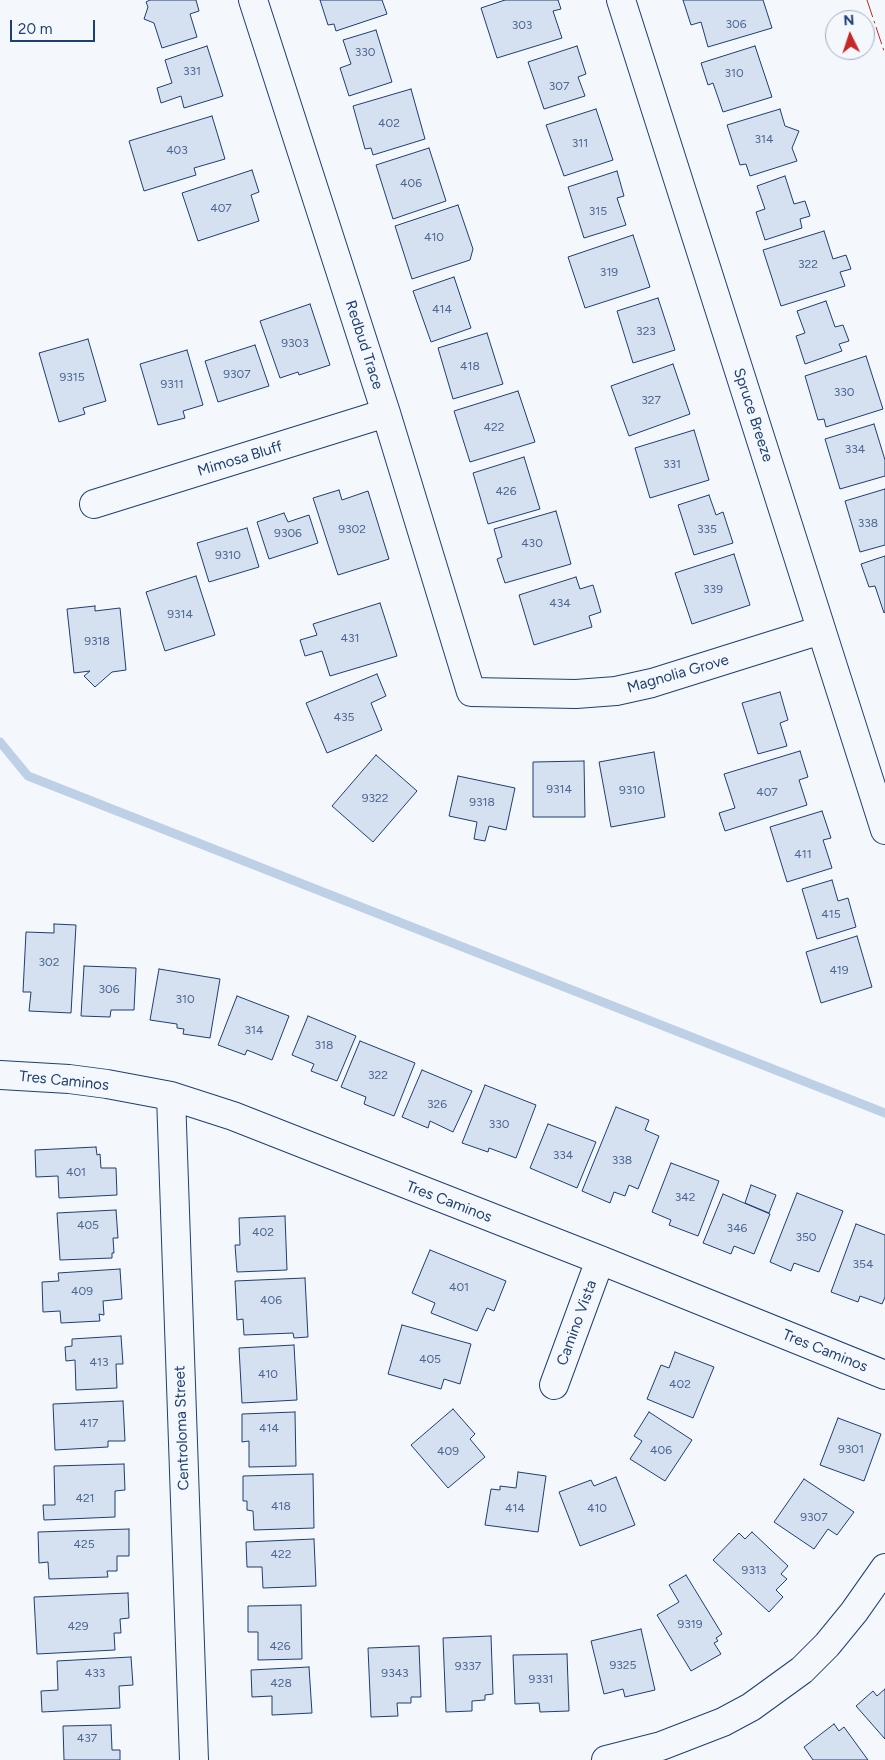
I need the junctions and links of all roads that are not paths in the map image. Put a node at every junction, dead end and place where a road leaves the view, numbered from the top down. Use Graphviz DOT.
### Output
graph roads {
  1 [pos="253,0"];
  2 [pos="621,0"];
  3 [pos="386,414"];
  4 [pos="94,504"];
  5 [pos="821,630"];
  6 [pos="471,692"];
  7 [pos="885,830"];
  8 [pos="0,1075"];
  9 [pos="171,1096"];
  10 [pos="600,1260"];
  11 [pos="885,1375"];
  12 [pos="554,1385"];
  13 [pos="885,1568"];
  14 [pos="194,1760"];
  15 [pos="606,1760"];
  1 -- 3 [label="street, Redbud Trace"];
  2 -- 5 [label="street, Spruce Breeze"];
  3 -- 4 [label="street, Mimosa Bluff"];
  3 -- 6 [label="street, Redbud Trace"];
  5 -- 6 [label="street, Magnolia Grove"];
  5 -- 7 [label="street, Spruce Breeze"];
  8 -- 9 [label="street, Tres Caminos"];
  9 -- 10 [label="street, Tres Caminos"];
  9 -- 14 [label="street, Centroloma Street"];
  10 -- 11 [label="street, Tres Caminos"];
  10 -- 12 [label="street, Camino Vista"];
  13 -- 15 [label="street"];
}
